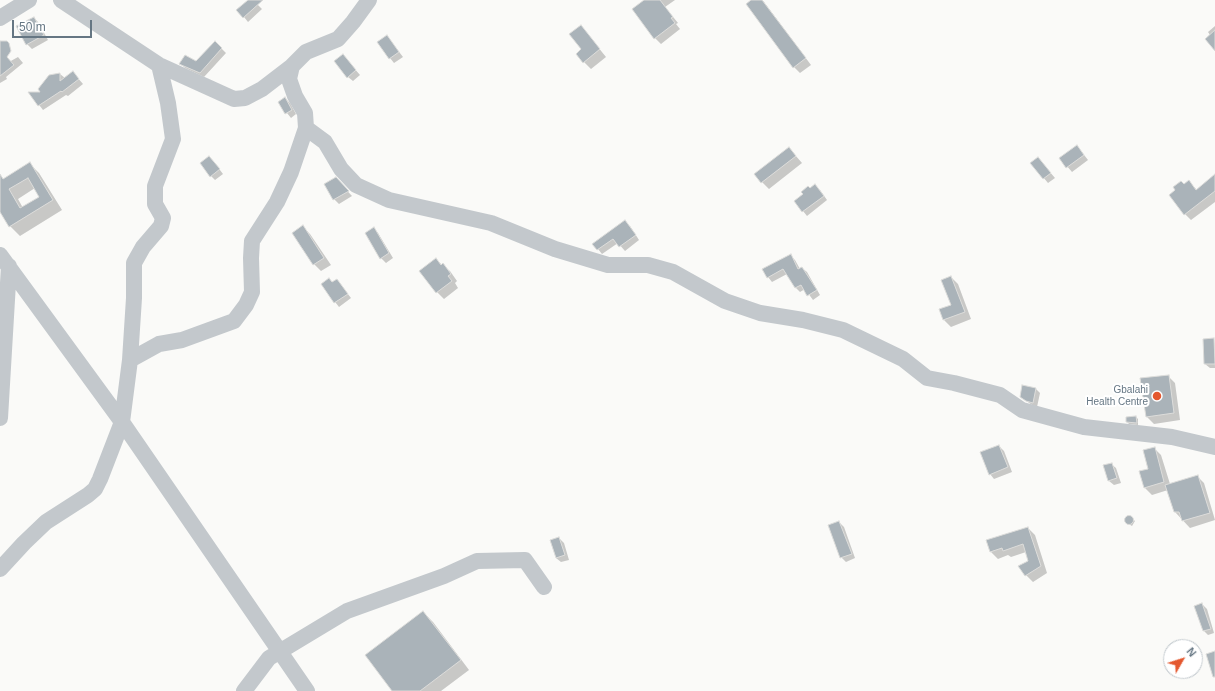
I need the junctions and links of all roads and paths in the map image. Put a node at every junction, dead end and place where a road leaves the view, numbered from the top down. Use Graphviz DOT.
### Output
graph roads {
  1 [pos="29,0"];
  2 [pos="61,0"];
  3 [pos="369,0"];
  4 [pos="0,18"];
  5 [pos="159,65"];
  6 [pos="292,66"];
  7 [pos="306,128"];
  8 [pos="4,261"];
  9 [pos="130,360"];
  10 [pos="0,418"];
  11 [pos="122,422"];
  12 [pos="1215,447"];
  13 [pos="0,569"];
  14 [pos="544,587"];
  15 [pos="280,652"];
  16 [pos="244,691"];
  17 [pos="307,691"];
  1 -- 4 [label="street"];
  2 -- 5 [label="street"];
  3 -- 6 [label="street"];
  5 -- 6 [label="street"];
  5 -- 9 [label="street"];
  6 -- 7 [label="street"];
  7 -- 9 [label="street"];
  7 -- 12 [label="street"];
  8 -- 10 [label="street"];
  8 -- 11 [label="street"];
  9 -- 11 [label="street"];
  11 -- 13 [label="street"];
  11 -- 15 [label="street"];
  14 -- 15 [label="street"];
  15 -- 16 [label="street"];
  15 -- 17 [label="street"];
}
